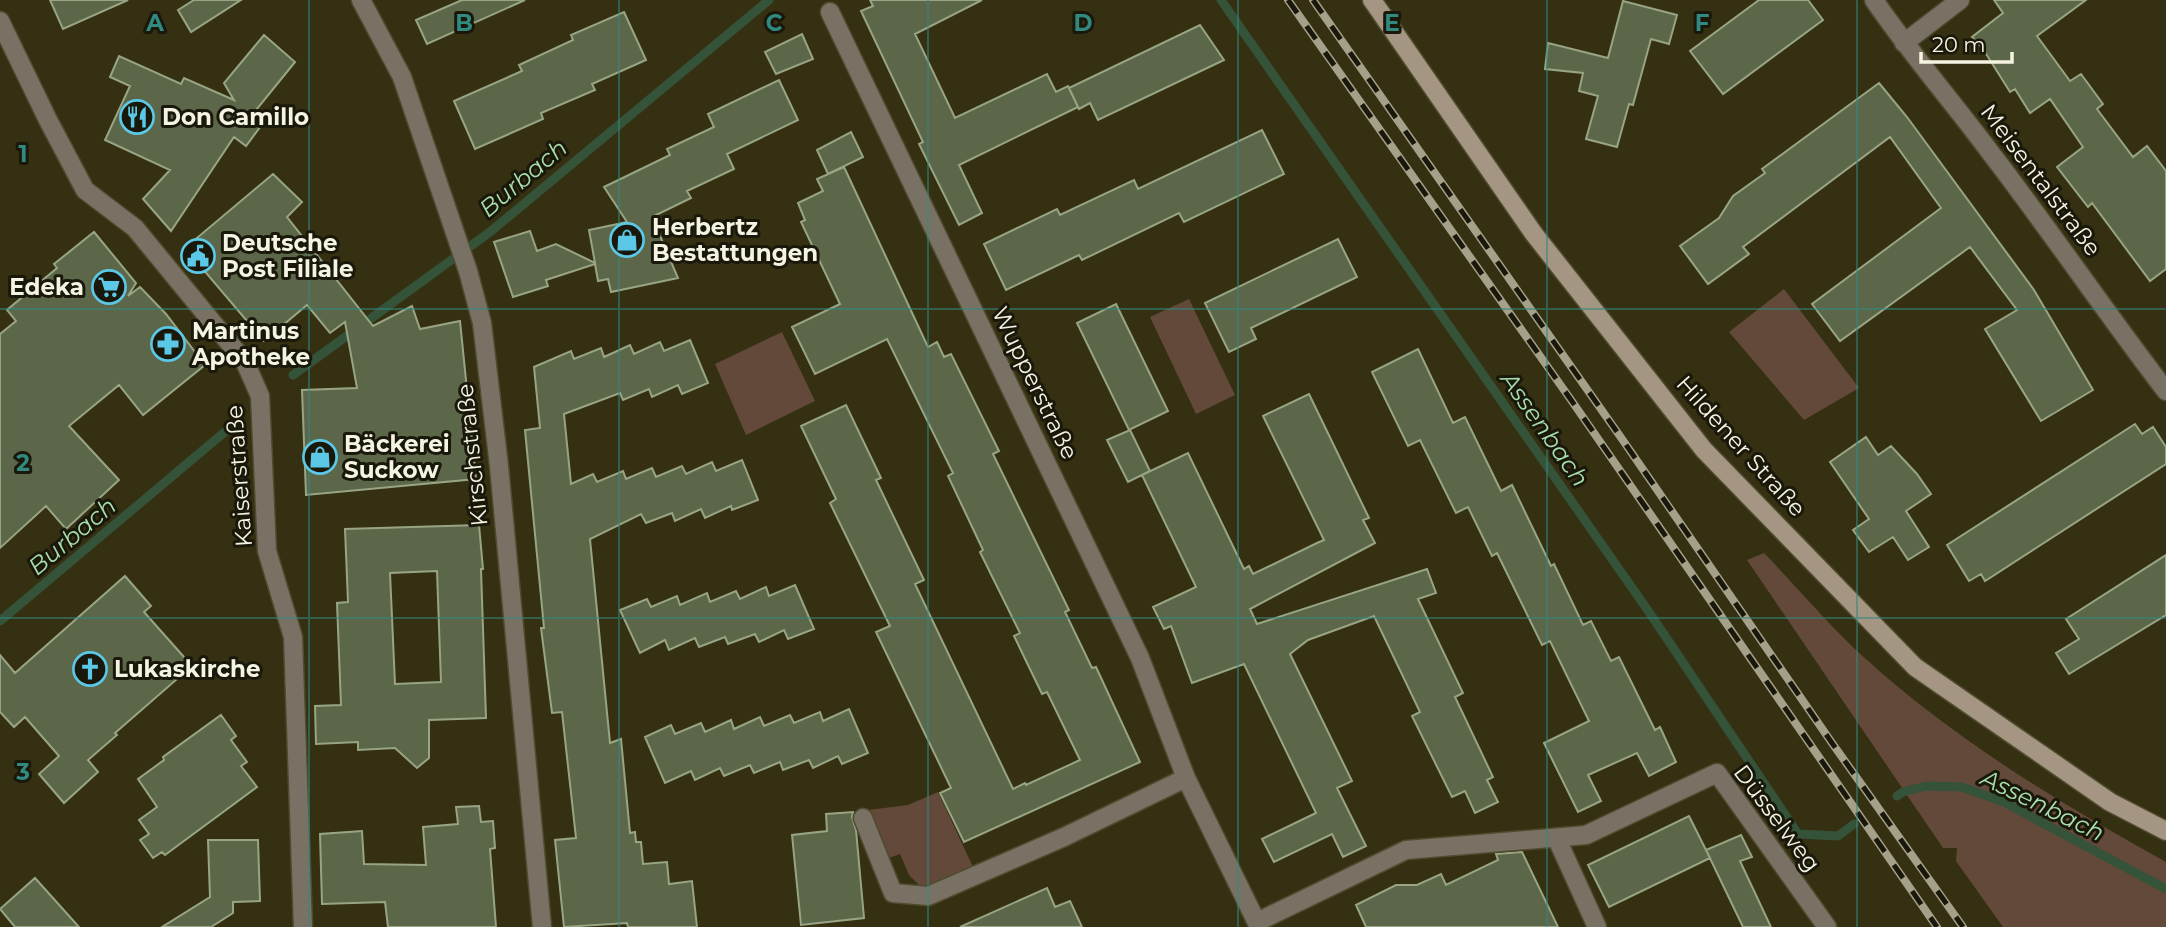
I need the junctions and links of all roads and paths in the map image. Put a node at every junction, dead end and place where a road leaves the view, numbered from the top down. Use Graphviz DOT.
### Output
graph roads {
  1 [pos="361,0"];
  2 [pos="1372,0"];
  3 [pos="1874,0"];
  4 [pos="1961,0"];
  5 [pos="830,12"];
  6 [pos="0,21"];
  7 [pos="1904,43"];
  8 [pos="2166,391"];
  9 [pos="1186,778"];
  10 [pos="863,818"];
  11 [pos="2166,831"];
  12 [pos="1557,839"];
  13 [pos="1258,925"];
  14 [pos="303,927"];
  15 [pos="542,927"];
  16 [pos="1597,927"];
  17 [pos="1827,927"];
  1 -- 15 [label="street, Kirschstraße"];
  2 -- 11 [label="main road, Hildener Straße"];
  3 -- 7 [label="street, Meisentalstraße"];
  4 -- 7 [label="street"];
  5 -- 9 [label="street, Wupperstraße"];
  6 -- 14 [label="street, Kaiserstraße"];
  7 -- 8 [label="street, Meisentalstraße"];
  9 -- 10 [label="street"];
  9 -- 13 [label="street, Wupperstraße"];
  12 -- 13 [label="street, Düsselweg"];
  12 -- 16 [label="street"];
  12 -- 17 [label="street, Düsselweg"];
}
